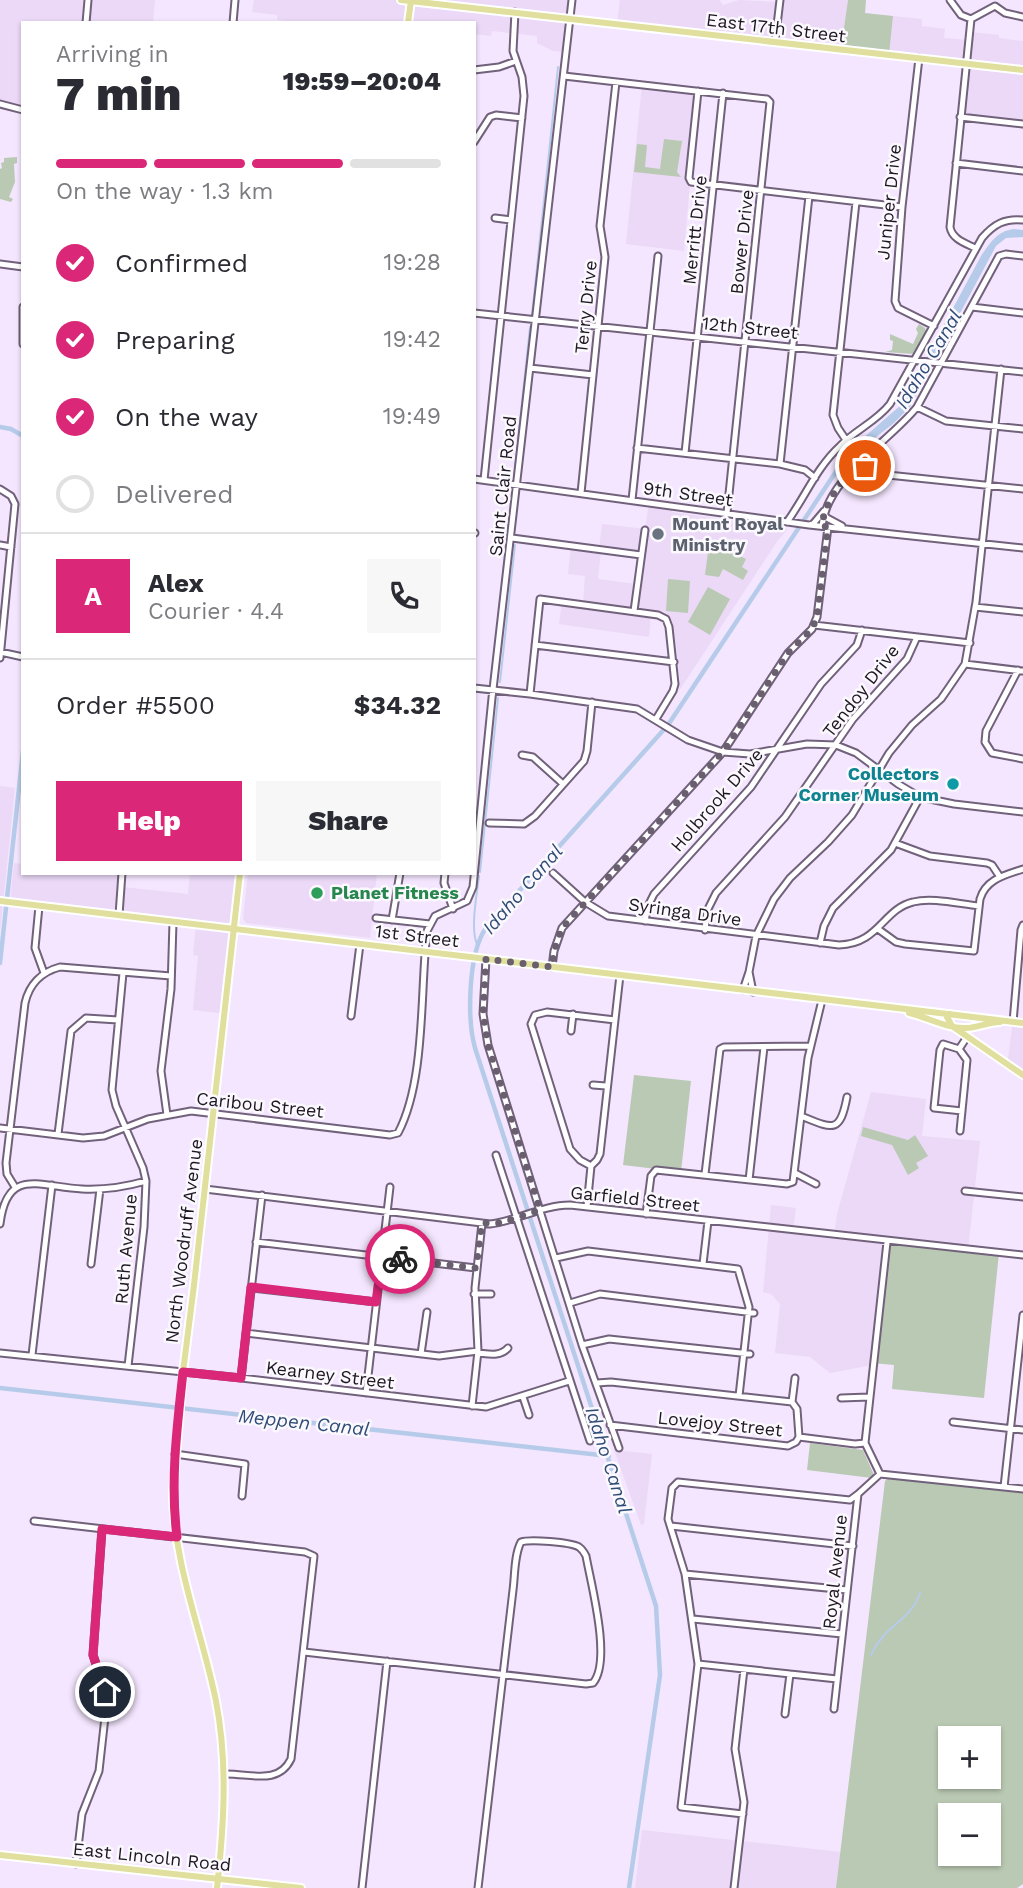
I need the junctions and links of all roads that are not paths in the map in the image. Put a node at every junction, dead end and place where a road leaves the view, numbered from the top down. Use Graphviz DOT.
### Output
graph roads {
  1 [pos="88,0"];
  2 [pos="235,0"];
  3 [pos="401,0"];
  4 [pos="572,0"];
  5 [pos="780,0"];
  6 [pos="950,0"];
  7 [pos="411,1"];
  8 [pos="995,3"];
  9 [pos="515,12"];
  10 [pos="1023,17"];
  11 [pos="570,18"];
  12 [pos="971,19"];
  13 [pos="86,21"];
  14 [pos="233,21"];
  15 [pos="408,21"];
  16 [pos="775,41"];
  17 [pos="919,58"];
  18 [pos="516,61"];
  19 [pos="966,64"];
  20 [pos="476,70"];
  21 [pos="1023,70"];
  22 [pos="564,76"];
  23 [pos="616,82"];
  24 [pos="698,90"];
  25 [pos="723,93"];
  26 [pos="0,104"];
  27 [pos="21,109"];
  28 [pos="960,117"];
  29 [pos="522,118"];
  30 [pos="1023,124"];
  31 [pos="476,139"];
  32 [pos="956,163"];
  33 [pos="1023,171"];
  34 [pos="713,184"];
  35 [pos="761,191"];
  36 [pos="809,196"];
  37 [pos="856,202"];
  38 [pos="902,207"];
  39 [pos="495,218"];
  40 [pos="511,220"];
  41 [pos="1023,220"];
  42 [pos="975,248"];
  43 [pos="657,256"];
  44 [pos="1023,256"];
  45 [pos="0,264"];
  46 [pos="21,267"];
  47 [pos="972,307"];
  48 [pos="476,313"];
  49 [pos="1023,313"];
  50 [pos="502,316"];
  51 [pos="536,320"];
  52 [pos="933,326"];
  53 [pos="599,327"];
  54 [pos="650,332"];
  55 [pos="698,337"];
  56 [pos="746,342"];
  57 [pos="793,347"];
  58 [pos="840,352"];
  59 [pos="915,360"];
  60 [pos="939,363"];
  61 [pos="530,368"];
  62 [pos="1001,369"];
  63 [pos="1023,372"];
  64 [pos="593,375"];
  65 [pos="917,407"];
  66 [pos="995,426"];
  67 [pos="1023,429"];
  68 [pos="846,440"];
  69 [pos="637,448"];
  70 [pos="685,453"];
  71 [pos="733,459"];
  72 [pos="860,462"];
  73 [pos="780,464"];
  74 [pos="814,478"];
  75 [pos="476,479"];
  76 [pos="484,480"];
  77 [pos="518,485"];
  78 [pos="989,486"];
  79 [pos="0,489"];
  80 [pos="1023,489"];
  81 [pos="581,493"];
  82 [pos="632,500"];
  83 [pos="824,511"];
  84 [pos="727,513"];
  85 [pos="790,522"];
  86 [pos="809,525"];
  87 [pos="825,526"];
  88 [pos="847,529"];
  89 [pos="645,530"];
  90 [pos="512,538"];
  91 [pos="983,544"];
  92 [pos="0,545"];
  93 [pos="11,547"];
  94 [pos="1023,548"];
  95 [pos="641,555"];
  96 [pos="3,599"];
  97 [pos="975,607"];
  98 [pos="634,611"];
  99 [pos="1023,612"];
  100 [pos="814,625"];
  101 [pos="862,630"];
  102 [pos="916,637"];
  103 [pos="970,643"];
  104 [pos="535,645"];
  105 [pos="0,652"];
  106 [pos="21,657"];
  107 [pos="0,658"];
  108 [pos="674,662"];
  109 [pos="965,664"];
  110 [pos="1021,671"];
  111 [pos="476,688"];
  112 [pos="494,689"];
  113 [pos="530,694"];
  114 [pos="592,702"];
  115 [pos="659,721"];
  116 [pos="836,745"];
  117 [pos="778,750"];
  118 [pos="723,752"];
  119 [pos="522,755"];
  120 [pos="1023,759"];
  121 [pos="879,769"];
  122 [pos="563,784"];
  123 [pos="920,797"];
  124 [pos="1023,812"];
  125 [pos="477,821"];
  126 [pos="489,823"];
  127 [pos="895,843"];
  128 [pos="1023,869"];
  129 [pos="553,873"];
  130 [pos="122,875"];
  131 [pos="240,875"];
  132 [pos="400,875"];
  133 [pos="445,875"];
  134 [pos="473,875"];
  135 [pos="1000,877"];
  136 [pos="5,902"];
  137 [pos="585,902"];
  138 [pos="39,906"];
  139 [pos="979,906"];
  140 [pos="453,909"];
  141 [pos="119,915"];
  142 [pos="376,918"];
  143 [pos="392,920"];
  144 [pos="645,921"];
  145 [pos="173,922"];
  146 [pos="430,924"];
  147 [pos="1023,925"];
  148 [pos="233,929"];
  149 [pos="878,929"];
  150 [pos="705,930"];
  151 [pos="756,936"];
  152 [pos="820,943"];
  153 [pos="360,944"];
  154 [pos="424,951"];
  155 [pos="483,959"];
  156 [pos="552,967"];
  157 [pos="749,972"];
  158 [pos="44,973"];
  159 [pos="123,973"];
  160 [pos="620,975"];
  161 [pos="171,976"];
  162 [pos="743,990"];
  163 [pos="753,992"];
  164 [pos="822,1000"];
  165 [pos="873,1006"];
  166 [pos="573,1014"];
  167 [pos="950,1014"];
  168 [pos="351,1016"];
  169 [pos="73,1017"];
  170 [pos="118,1020"];
  171 [pos="615,1020"];
  172 [pos="1013,1022"];
  173 [pos="77,1023"];
  174 [pos="1023,1023"];
  175 [pos="952,1026"];
  176 [pos="571,1031"];
  177 [pos="967,1037"];
  178 [pos="810,1046"];
  179 [pos="764,1047"];
  180 [pos="959,1048"];
  181 [pos="1023,1075"];
  182 [pos="593,1084"];
  183 [pos="606,1086"];
  184 [pos="847,1097"];
  185 [pos="962,1111"];
  186 [pos="214,1113"];
  187 [pos="167,1115"];
  188 [pos="801,1116"];
  189 [pos="0,1128"];
  190 [pos="10,1129"];
  191 [pos="126,1129"];
  192 [pos="960,1131"];
  193 [pos="58,1135"];
  194 [pos="496,1155"];
  195 [pos="591,1166"];
  196 [pos="795,1173"];
  197 [pos="705,1174"];
  198 [pos="749,1180"];
  199 [pos="146,1181"];
  200 [pos="816,1184"];
  201 [pos="52,1185"];
  202 [pos="15,1187"];
  203 [pos="390,1187"];
  204 [pos="100,1189"];
  205 [pos="205,1189"];
  206 [pos="965,1191"];
  207 [pos="262,1195"];
  208 [pos="1023,1197"];
  209 [pos="587,1207"];
  210 [pos="388,1210"];
  211 [pos="537,1211"];
  212 [pos="646,1214"];
  213 [pos="520,1217"];
  214 [pos="708,1221"];
  215 [pos="482,1223"];
  216 [pos="0,1224"];
  217 [pos="256,1242"];
  218 [pos="887,1242"];
  219 [pos="1023,1255"];
  220 [pos="382,1257"];
  221 [pos="556,1258"];
  222 [pos="91,1264"];
  223 [pos="703,1264"];
  224 [pos="476,1268"];
  225 [pos="251,1287"];
  226 [pos="474,1294"];
  227 [pos="491,1294"];
  228 [pos="376,1302"];
  229 [pos="570,1303"];
  230 [pos="427,1311"];
  231 [pos="751,1313"];
  232 [pos="1023,1315"];
  233 [pos="246,1333"];
  234 [pos="582,1345"];
  235 [pos="371,1348"];
  236 [pos="508,1348"];
  237 [pos="478,1352"];
  238 [pos="0,1353"];
  239 [pos="421,1354"];
  240 [pos="747,1354"];
  241 [pos="32,1355"];
  242 [pos="128,1366"];
  243 [pos="183,1372"];
  244 [pos="241,1378"];
  245 [pos="795,1378"];
  246 [pos="569,1381"];
  247 [pos="597,1383"];
  248 [pos="366,1393"];
  249 [pos="739,1396"];
  250 [pos="523,1397"];
  251 [pos="869,1397"];
  252 [pos="841,1398"];
  253 [pos="792,1402"];
  254 [pos="472,1406"];
  255 [pos="529,1415"];
  256 [pos="953,1422"];
  257 [pos="610,1425"];
  258 [pos="1011,1428"];
  259 [pos="1023,1430"];
  260 [pos="799,1437"];
  261 [pos="590,1441"];
  262 [pos="864,1443"];
  263 [pos="619,1448"];
  264 [pos="175,1454"];
  265 [pos="880,1474"];
  266 [pos="1004,1487"];
  267 [pos="1023,1489"];
  268 [pos="858,1494"];
  269 [pos="242,1496"];
  270 [pos="34,1521"];
  271 [pos="671,1526"];
  272 [pos="102,1529"];
  273 [pos="177,1537"];
  274 [pos="853,1546"];
  275 [pos="685,1574"];
  276 [pos="847,1590"];
  277 [pos="693,1619"];
  278 [pos="842,1634"];
  279 [pos="304,1652"];
  280 [pos="387,1661"];
  281 [pos="698,1664"];
  282 [pos="744,1669"];
  283 [pos="790,1674"];
  284 [pos="503,1675"];
  285 [pos="837,1679"];
  286 [pos="834,1709"];
  287 [pos="785,1714"];
  288 [pos="224,1774"];
  289 [pos="743,1814"];
  290 [pos="0,1855"];
  291 [pos="76,1864"];
  292 [pos="218,1878"];
  293 [pos="217,1888"];
  294 [pos="301,1888"];
  295 [pos="362,1888"];
  296 [pos="478,1888"];
  297 [pos="734,1888"];
  1 -- 13 [label="street"];
  2 -- 14 [label="street"];
  3 -- 7 [label="main road, East 17th Street"];
  4 -- 11 [label="street, Saint Clair Road"];
  5 -- 16 [label="street"];
  6 -- 12 [label="street"];
  7 -- 9 [label="main road, East 17th Street"];
  7 -- 15 [label="main road"];
  8 -- 10 [label="street"];
  8 -- 12 [label="street"];
  9 -- 11 [label="main road, East 17th Street"];
  9 -- 18 [label="street"];
  11 -- 16 [label="main road, East 17th Street"];
  11 -- 22 [label="street, Saint Clair Road"];
  12 -- 19 [label="street"];
  16 -- 17 [label="main road, East 17th Street"];
  17 -- 19 [label="main road, East 17th Street"];
  17 -- 38 [label="street, Juniper Drive"];
  18 -- 20 [label="street"];
  18 -- 29 [label="street"];
  19 -- 21 [label="main road, East 17th Street"];
  19 -- 28 [label="street"];
  22 -- 23 [label="street"];
  22 -- 51 [label="street, Saint Clair Road"];
  23 -- 24 [label="street"];
  23 -- 53 [label="street, Terry Drive"];
  24 -- 25 [label="street"];
  24 -- 34 [label="street"];
  25 -- 34 [label="street, Merritt Drive"];
  25 -- 35 [label="street, Bower Drive"];
  26 -- 27 [label="street"];
  28 -- 30 [label="street"];
  28 -- 32 [label="street"];
  29 -- 31 [label="street"];
  29 -- 40 [label="street"];
  32 -- 33 [label="street"];
  32 -- 42 [label="street"];
  34 -- 35 [label="street"];
  34 -- 55 [label="street, Merritt Drive"];
  35 -- 36 [label="street"];
  35 -- 56 [label="street, Bower Drive"];
  36 -- 37 [label="street"];
  36 -- 57 [label="street"];
  37 -- 38 [label="street"];
  37 -- 58 [label="street"];
  38 -- 52 [label="street, Juniper Drive"];
  39 -- 40 [label="street"];
  40 -- 50 [label="street"];
  41 -- 42 [label="street"];
  42 -- 52 [label="street"];
  43 -- 54 [label="street"];
  44 -- 47 [label="street"];
  45 -- 46 [label="street"];
  47 -- 49 [label="street"];
  47 -- 60 [label="street"];
  48 -- 50 [label="street, 12th Street"];
  50 -- 51 [label="street, 12th Street"];
  50 -- 76 [label="street"];
  51 -- 53 [label="street, 12th Street"];
  51 -- 61 [label="street, Saint Clair Road"];
  52 -- 59 [label="street"];
  53 -- 54 [label="street, 12th Street"];
  53 -- 64 [label="street, Terry Drive"];
  54 -- 55 [label="street, 12th Street"];
  54 -- 69 [label="street"];
  55 -- 56 [label="street, 12th Street"];
  55 -- 70 [label="street, Merritt Drive"];
  56 -- 57 [label="street, 12th Street"];
  56 -- 71 [label="street, Bower Drive"];
  57 -- 58 [label="street, 12th Street"];
  57 -- 73 [label="street"];
  58 -- 59 [label="street, 12th Street"];
  58 -- 68 [label="street"];
  59 -- 60 [label="street, 12th Street"];
  59 -- 68 [label="street"];
  60 -- 62 [label="street, 12th Street"];
  60 -- 65 [label="street"];
  61 -- 64 [label="street"];
  61 -- 77 [label="street, Saint Clair Road"];
  62 -- 63 [label="street, 12th Street"];
  62 -- 66 [label="street"];
  64 -- 81 [label="street, Terry Drive"];
  65 -- 66 [label="street"];
  65 -- 72 [label="street"];
  66 -- 67 [label="street"];
  66 -- 78 [label="street"];
  68 -- 74 [label="street"];
  69 -- 70 [label="street"];
  69 -- 82 [label="street"];
  70 -- 71 [label="street"];
  71 -- 73 [label="street"];
  71 -- 84 [label="street, Bower Drive"];
  72 -- 78 [label="street"];
  72 -- 83 [label="street"];
  73 -- 74 [label="street"];
  74 -- 85 [label="street"];
  75 -- 76 [label="street, 9th Street"];
  76 -- 77 [label="street, 9th Street"];
  77 -- 81 [label="street, 9th Street"];
  77 -- 90 [label="street, Saint Clair Road"];
  78 -- 80 [label="street"];
  78 -- 91 [label="street"];
  79 -- 93 [label="street"];
  81 -- 82 [label="street, 9th Street"];
  82 -- 84 [label="street, 9th Street"];
  83 -- 86 [label="street"];
  83 -- 87 [label="street"];
  83 -- 88 [label="street"];
  84 -- 85 [label="street, 9th Street"];
  85 -- 86 [label="street, 9th Street"];
  86 -- 87 [label="street, 9th Street"];
  87 -- 88 [label="street, 9th Street"];
  87 -- 100 [label="street"];
  88 -- 91 [label="street, 9th Street"];
  89 -- 95 [label="street"];
  90 -- 95 [label="street"];
  90 -- 112 [label="street, Saint Clair Road"];
  91 -- 94 [label="street, 9th Street"];
  91 -- 97 [label="street"];
  92 -- 93 [label="street"];
  93 -- 96 [label="street"];
  95 -- 98 [label="street"];
  96 -- 105 [label="street"];
  97 -- 99 [label="street"];
  97 -- 103 [label="street"];
  98 -- 104 [label="street"];
  98 -- 108 [label="street"];
  100 -- 101 [label="street"];
  100 -- 118 [label="street"];
  101 -- 102 [label="street"];
  101 -- 117 [label="street, Holbrook Drive"];
  102 -- 103 [label="street"];
  102 -- 116 [label="street, Tendoy Drive"];
  103 -- 109 [label="street"];
  104 -- 108 [label="street"];
  104 -- 113 [label="street"];
  105 -- 106 [label="street"];
  105 -- 107 [label="street"];
  108 -- 115 [label="street"];
  109 -- 110 [label="street"];
  109 -- 121 [label="street"];
  110 -- 120 [label="street"];
  111 -- 112 [label="street"];
  112 -- 113 [label="street"];
  112 -- 125 [label="street, Saint Clair Road"];
  113 -- 114 [label="street"];
  114 -- 115 [label="street"];
  114 -- 122 [label="street"];
  115 -- 118 [label="street"];
  116 -- 117 [label="street"];
  116 -- 121 [label="street"];
  116 -- 150 [label="street, Tendoy Drive"];
  117 -- 118 [label="street"];
  117 -- 144 [label="street, Holbrook Drive"];
  118 -- 137 [label="street"];
  119 -- 122 [label="street"];
  121 -- 123 [label="street"];
  121 -- 151 [label="street"];
  122 -- 126 [label="street"];
  123 -- 124 [label="street"];
  123 -- 127 [label="street"];
  127 -- 135 [label="street"];
  127 -- 152 [label="street"];
  128 -- 135 [label="street"];
  129 -- 137 [label="street, Syringa Drive"];
  130 -- 141 [label="street"];
  131 -- 148 [label="main road, North Woodruff Avenue"];
  132 -- 143 [label="street"];
  133 -- 140 [label="street"];
  134 -- 140 [label="street, Saint Clair Road"];
  135 -- 139 [label="street"];
  136 -- 138 [label="main road, 1st Street"];
  137 -- 144 [label="street, Syringa Drive"];
  137 -- 156 [label="street"];
  138 -- 141 [label="main road, 1st Street"];
  138 -- 158 [label="street"];
  139 -- 149 [label="street"];
  139 -- 149 [label="street"];
  140 -- 146 [label="street, Saint Clair Road"];
  141 -- 145 [label="main road, 1st Street"];
  142 -- 143 [label="street"];
  143 -- 146 [label="street"];
  144 -- 150 [label="street, Syringa Drive"];
  145 -- 148 [label="main road, 1st Street"];
  145 -- 161 [label="street"];
  146 -- 154 [label="street"];
  147 -- 172 [label="street"];
  148 -- 153 [label="main road, 1st Street"];
  148 -- 186 [label="main road, North Woodruff Avenue"];
  149 -- 152 [label="street"];
  150 -- 151 [label="street, Syringa Drive"];
  151 -- 152 [label="street, Syringa Drive"];
  151 -- 157 [label="street"];
  153 -- 154 [label="main road, 1st Street"];
  153 -- 168 [label="street"];
  154 -- 155 [label="main road, 1st Street"];
  154 -- 186 [label="street, Caribou Street"];
  155 -- 156 [label="main road, 1st Street"];
  155 -- 211 [label="street"];
  156 -- 160 [label="main road, 1st Street"];
  157 -- 162 [label="street"];
  157 -- 163 [label="street"];
  158 -- 159 [label="street"];
  158 -- 190 [label="street"];
  159 -- 161 [label="street"];
  159 -- 170 [label="street, Ruth Avenue"];
  160 -- 162 [label="main road, 1st Street"];
  160 -- 171 [label="street"];
  161 -- 187 [label="street"];
  162 -- 163 [label="main road, 1st Street"];
  163 -- 164 [label="main road, 1st Street"];
  164 -- 165 [label="main road, 1st Street"];
  164 -- 178 [label="street"];
  165 -- 167 [label="main road, 1st Street"];
  165 -- 175 [label="main road, 1st Street"];
  166 -- 171 [label="street"];
  166 -- 176 [label="street"];
  166 -- 195 [label="street"];
  167 -- 172 [label="main road, 1st Street"];
  167 -- 175 [label="main road"];
  169 -- 173 [label="street"];
  170 -- 173 [label="street"];
  170 -- 191 [label="street, Ruth Avenue"];
  171 -- 183 [label="street"];
  172 -- 174 [label="main road, 1st Street"];
  172 -- 175 [label="main road, 1st Street"];
  173 -- 193 [label="street"];
  175 -- 177 [label="main road"];
  177 -- 180 [label="street"];
  177 -- 181 [label="main road"];
  178 -- 179 [label="street"];
  178 -- 188 [label="street"];
  179 -- 197 [label="street"];
  179 -- 198 [label="street"];
  180 -- 185 [label="street"];
  180 -- 185 [label="street"];
  182 -- 183 [label="street"];
  183 -- 195 [label="street"];
  184 -- 188 [label="street"];
  185 -- 192 [label="street"];
  186 -- 187 [label="street, Caribou Street"];
  186 -- 205 [label="main road, North Woodruff Avenue"];
  187 -- 191 [label="street, Caribou Street"];
  188 -- 196 [label="street"];
  189 -- 190 [label="street, Caribou Street"];
  190 -- 193 [label="street, Caribou Street"];
  190 -- 202 [label="street"];
  191 -- 193 [label="street, Caribou Street"];
  191 -- 199 [label="street, Ruth Avenue"];
  194 -- 213 [label="street"];
  195 -- 209 [label="street"];
  196 -- 198 [label="street"];
  196 -- 200 [label="street"];
  197 -- 198 [label="street"];
  197 -- 212 [label="street"];
  199 -- 204 [label="street"];
  199 -- 242 [label="street, Ruth Avenue"];
  201 -- 202 [label="street"];
  201 -- 204 [label="street"];
  201 -- 241 [label="street"];
  202 -- 216 [label="street"];
  203 -- 210 [label="street"];
  204 -- 222 [label="street"];
  205 -- 207 [label="street, Garfield Street"];
  205 -- 243 [label="main road, North Woodruff Avenue"];
  206 -- 208 [label="street"];
  207 -- 210 [label="street, Garfield Street"];
  207 -- 217 [label="street"];
  209 -- 211 [label="street, Garfield Street"];
  209 -- 212 [label="street, Garfield Street"];
  210 -- 215 [label="street, Garfield Street"];
  210 -- 220 [label="street"];
  211 -- 213 [label="street, Garfield Street"];
  211 -- 221 [label="street"];
  212 -- 214 [label="street, Garfield Street"];
  213 -- 215 [label="street, Garfield Street"];
  213 -- 246 [label="street"];
  214 -- 218 [label="street, Garfield Street"];
  214 -- 223 [label="street"];
  215 -- 224 [label="street"];
  217 -- 220 [label="street"];
  217 -- 225 [label="street"];
  218 -- 219 [label="street, Garfield Street"];
  218 -- 251 [label="street"];
  220 -- 224 [label="street"];
  220 -- 228 [label="street"];
  221 -- 223 [label="street"];
  221 -- 229 [label="street"];
  223 -- 231 [label="street"];
  224 -- 226 [label="street"];
  225 -- 228 [label="street"];
  225 -- 233 [label="street"];
  226 -- 227 [label="street"];
  226 -- 237 [label="street"];
  228 -- 235 [label="street"];
  229 -- 231 [label="street"];
  229 -- 234 [label="street"];
  230 -- 239 [label="street"];
  231 -- 240 [label="street"];
  232 -- 258 [label="street"];
  233 -- 235 [label="street"];
  233 -- 244 [label="street"];
  234 -- 240 [label="street"];
  234 -- 247 [label="street"];
  235 -- 239 [label="street"];
  235 -- 248 [label="street"];
  236 -- 237 [label="street"];
  237 -- 239 [label="street"];
  237 -- 254 [label="street"];
  238 -- 241 [label="street, Kearney Street"];
  240 -- 249 [label="street"];
  241 -- 242 [label="street, Kearney Street"];
  242 -- 243 [label="street, Kearney Street"];
  243 -- 244 [label="street, Kearney Street"];
  243 -- 264 [label="main road, North Woodruff Avenue"];
  244 -- 248 [label="street, Kearney Street"];
  245 -- 253 [label="street"];
  246 -- 250 [label="street, Kearney Street"];
  246 -- 261 [label="street"];
  247 -- 249 [label="street"];
  247 -- 257 [label="street"];
  248 -- 254 [label="street, Kearney Street"];
  249 -- 253 [label="street"];
  250 -- 254 [label="street, Kearney Street"];
  250 -- 255 [label="street"];
  251 -- 252 [label="street"];
  251 -- 262 [label="street"];
  253 -- 260 [label="street"];
  256 -- 258 [label="street"];
  257 -- 260 [label="street, Lovejoy Street"];
  257 -- 263 [label="street"];
  258 -- 259 [label="street"];
  258 -- 266 [label="street"];
  260 -- 262 [label="street, Lovejoy Street"];
  262 -- 265 [label="street"];
  264 -- 269 [label="street"];
  264 -- 273 [label="main road, North Woodruff Avenue"];
  265 -- 266 [label="street"];
  265 -- 268 [label="street, Royal Avenue"];
  266 -- 267 [label="street"];
  268 -- 271 [label="street"];
  268 -- 274 [label="street, Royal Avenue"];
  270 -- 272 [label="street"];
  271 -- 274 [label="street"];
  271 -- 275 [label="street"];
  272 -- 273 [label="street"];
  272 -- 291 [label="street"];
  273 -- 279 [label="street"];
  273 -- 288 [label="main road, North Woodruff Avenue"];
  274 -- 276 [label="street, Royal Avenue"];
  275 -- 276 [label="street"];
  275 -- 277 [label="street"];
  276 -- 278 [label="street, Royal Avenue"];
  277 -- 278 [label="street"];
  277 -- 281 [label="street"];
  278 -- 285 [label="street, Royal Avenue"];
  279 -- 280 [label="street"];
  279 -- 288 [label="street"];
  280 -- 284 [label="street"];
  280 -- 295 [label="street"];
  281 -- 282 [label="street"];
  281 -- 289 [label="street"];
  282 -- 283 [label="street"];
  282 -- 289 [label="street"];
  283 -- 285 [label="street"];
  283 -- 287 [label="street"];
  284 -- 284 [label="street"];
  284 -- 296 [label="street"];
  285 -- 286 [label="street, Royal Avenue"];
  288 -- 292 [label="main road, North Woodruff Avenue"];
  289 -- 297 [label="street"];
  290 -- 291 [label="main road, East Lincoln Road"];
  291 -- 292 [label="main road, East Lincoln Road"];
  292 -- 293 [label="main road, North Woodruff Avenue"];
  292 -- 294 [label="main road, East Lincoln Road"];
}
